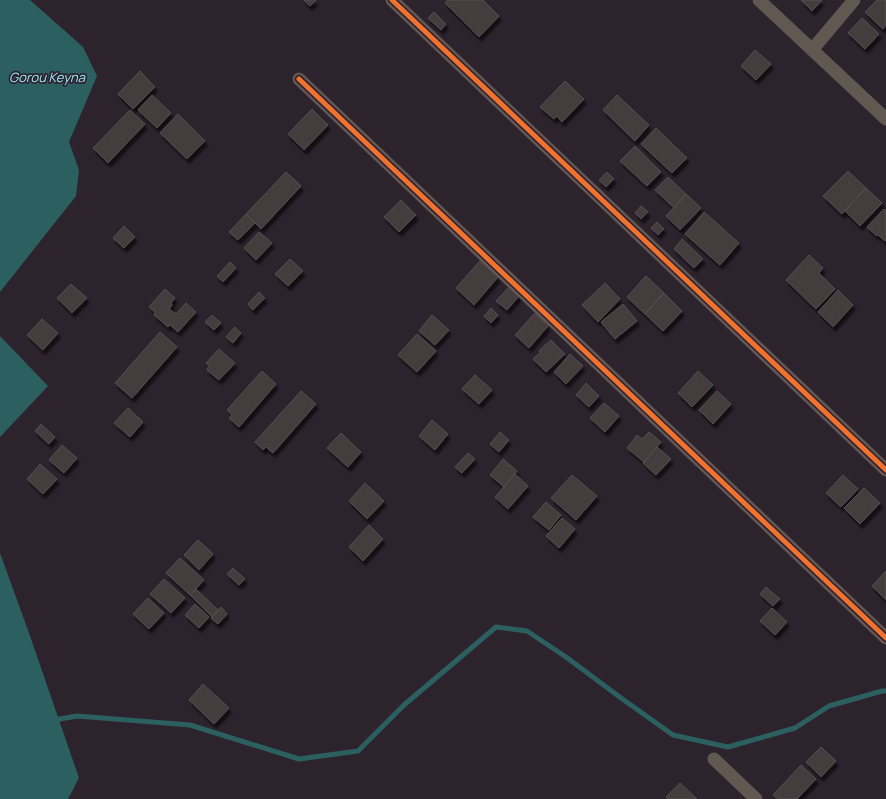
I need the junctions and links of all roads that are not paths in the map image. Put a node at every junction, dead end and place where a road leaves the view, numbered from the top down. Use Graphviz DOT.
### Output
graph roads {
  1 [pos="392,0"];
  2 [pos="759,0"];
  3 [pos="854,0"];
  4 [pos="812,50"];
  5 [pos="299,79"];
  6 [pos="886,119"];
  7 [pos="886,470"];
  8 [pos="886,638"];
  9 [pos="714,759"];
  10 [pos="756,799"];
  1 -- 7 [label="street"];
  2 -- 4 [label="street"];
  3 -- 4 [label="street"];
  4 -- 6 [label="street"];
  5 -- 8 [label="street"];
  9 -- 10 [label="street"];
}
